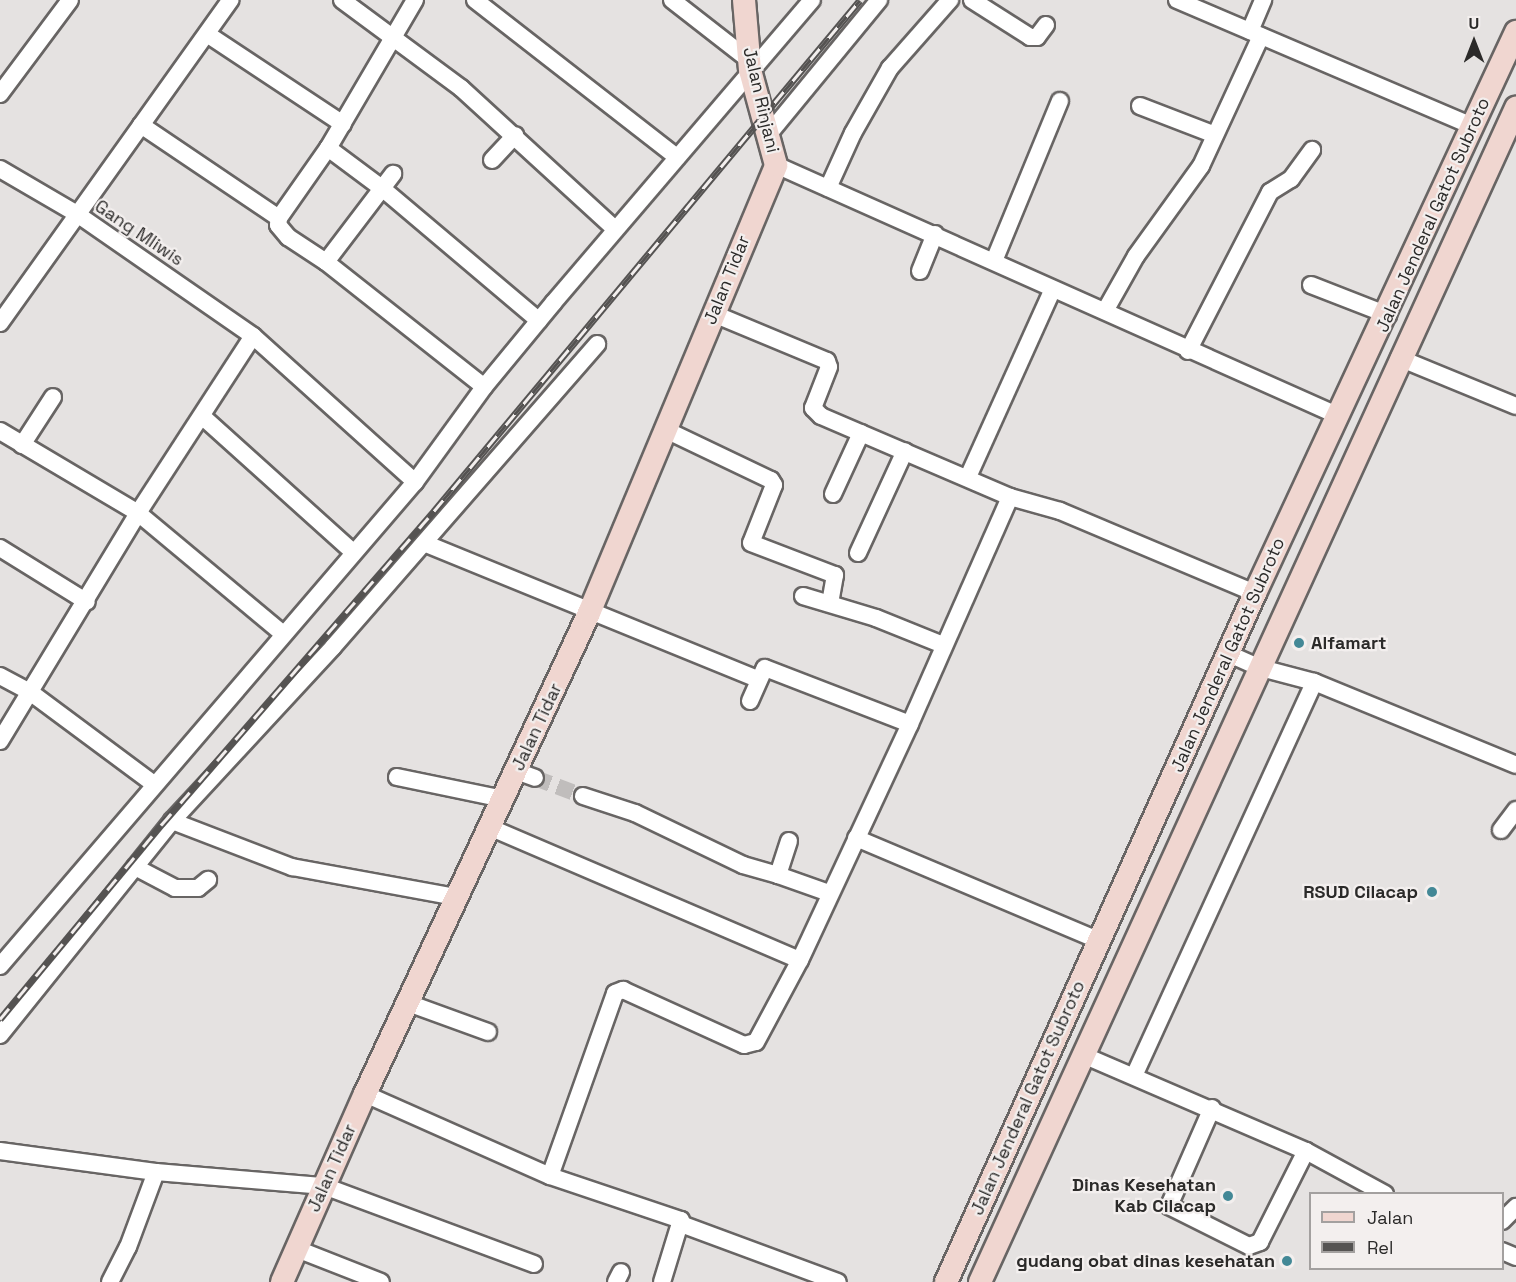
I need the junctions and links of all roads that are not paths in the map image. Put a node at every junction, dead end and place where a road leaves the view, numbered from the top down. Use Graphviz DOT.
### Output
graph roads {
  1 [pos="70,0"];
  2 [pos="230,0"];
  3 [pos="342,0"];
  4 [pos="415,0"];
  5 [pos="475,0"];
  6 [pos="672,0"];
  7 [pos="744,0"];
  8 [pos="812,0"];
  9 [pos="879,0"];
  10 [pos="950,0"];
  11 [pos="972,0"];
  12 [pos="1177,0"];
  13 [pos="1263,0"];
  14 [pos="1046,25"];
  15 [pos="1516,32"];
  16 [pos="207,33"];
  17 [pos="1256,34"];
  18 [pos="393,36"];
  19 [pos="750,65"];
  20 [pos="0,94"];
  21 [pos="1060,101"];
  22 [pos="1140,106"];
  23 [pos="1514,120"];
  24 [pos="343,124"];
  25 [pos="141,125"];
  26 [pos="1473,126"];
  27 [pos="515,135"];
  28 [pos="768,135"];
  29 [pos="1215,135"];
  30 [pos="328,148"];
  31 [pos="1312,150"];
  32 [pos="677,157"];
  33 [pos="492,160"];
  34 [pos="776,165"];
  35 [pos="0,169"];
  36 [pos="393,174"];
  37 [pos="828,188"];
  38 [pos="383,189"];
  39 [pos="77,214"];
  40 [pos="279,218"];
  41 [pos="615,229"];
  42 [pos="935,234"];
  43 [pos="994,261"];
  44 [pos="326,262"];
  45 [pos="920,271"];
  46 [pos="1311,285"];
  47 [pos="1053,289"];
  48 [pos="1105,311"];
  49 [pos="714,314"];
  50 [pos="1388,315"];
  51 [pos="539,321"];
  52 [pos="0,323"];
  53 [pos="253,336"];
  54 [pos="597,344"];
  55 [pos="1188,351"];
  56 [pos="1399,358"];
  57 [pos="484,387"];
  58 [pos="53,397"];
  59 [pos="1516,406"];
  60 [pos="1339,416"];
  61 [pos="203,417"];
  62 [pos="666,430"];
  63 [pos="0,431"];
  64 [pos="861,433"];
  65 [pos="22,445"];
  66 [pos="905,451"];
  67 [pos="969,477"];
  68 [pos="415,482"];
  69 [pos="833,494"];
  70 [pos="1010,497"];
  71 [pos="138,513"];
  72 [pos="424,543"];
  73 [pos="0,548"];
  74 [pos="353,552"];
  75 [pos="858,553"];
  76 [pos="1255,593"];
  77 [pos="802,596"];
  78 [pos="87,602"];
  79 [pos="830,603"];
  80 [pos="589,613"];
  81 [pos="282,633"];
  82 [pos="943,645"];
  83 [pos="1229,654"];
  84 [pos="1261,668"];
  85 [pos="0,676"];
  86 [pos="758,679"];
  87 [pos="1314,682"];
  88 [pos="30,692"];
  89 [pos="750,701"];
  90 [pos="910,724"];
  91 [pos="0,741"];
  92 [pos="1516,765"];
  93 [pos="397,777"];
  94 [pos="154,784"];
  95 [pos="583,796"];
  96 [pos="503,799"];
  97 [pos="1516,810"];
  98 [pos="172,821"];
  99 [pos="489,827"];
  100 [pos="1502,830"];
  101 [pos="856,838"];
  102 [pos="789,841"];
  103 [pos="135,867"];
  104 [pos="778,875"];
  105 [pos="208,880"];
  106 [pos="829,893"];
  107 [pos="456,897"];
  108 [pos="1097,940"];
  109 [pos="800,960"];
  110 [pos="0,966"];
  111 [pos="408,1003"];
  112 [pos="488,1032"];
  113 [pos="0,1035"];
  114 [pos="1051,1042"];
  115 [pos="1083,1055"];
  116 [pos="1134,1076"];
  117 [pos="365,1094"];
  118 [pos="1212,1108"];
  119 [pos="0,1151"];
  120 [pos="1306,1151"];
  121 [pos="156,1172"];
  122 [pos="550,1176"];
  123 [pos="324,1186"];
  124 [pos="1381,1192"];
  125 [pos="1516,1207"];
  126 [pos="1504,1220"];
  127 [pos="681,1224"];
  128 [pos="297,1249"];
  129 [pos="534,1264"];
  130 [pos="110,1282"];
  131 [pos="282,1282"];
  132 [pos="381,1282"];
  133 [pos="662,1282"];
  134 [pos="838,1282"];
  135 [pos="946,1282"];
  136 [pos="980,1282"];
  1 -- 20 [label="street"];
  2 -- 16 [label="street"];
  3 -- 18 [label="street"];
  4 -- 18 [label="street"];
  5 -- 32 [label="street"];
  6 -- 19 [label="street"];
  7 -- 19 [label="main road, Jalan Rinjani"];
  8 -- 19 [label="street"];
  9 -- 28 [label="street"];
  10 -- 37 [label="street"];
  11 -- 14 [label="street"];
  12 -- 17 [label="street"];
  13 -- 17 [label="street"];
  15 -- 26 [label="main road, Jalan Jenderal Gatot Subroto"];
  16 -- 24 [label="street"];
  16 -- 25 [label="street"];
  17 -- 26 [label="street"];
  17 -- 29 [label="street"];
  18 -- 24 [label="street"];
  18 -- 27 [label="street"];
  19 -- 28 [label="main road, Jalan Rinjani"];
  19 -- 32 [label="street"];
  21 -- 43 [label="street"];
  22 -- 29 [label="street"];
  23 -- 56 [label="main road, Jalan Jenderal Gatot Subroto"];
  24 -- 30 [label="street"];
  25 -- 39 [label="street"];
  25 -- 40 [label="street"];
  26 -- 50 [label="main road, Jalan Jenderal Gatot Subroto"];
  27 -- 33 [label="street"];
  27 -- 41 [label="street"];
  28 -- 34 [label="main road, Jalan Rinjani"];
  29 -- 48 [label="street"];
  30 -- 38 [label="street"];
  30 -- 40 [label="street"];
  31 -- 55 [label="street"];
  32 -- 41 [label="street"];
  34 -- 37 [label="street"];
  34 -- 49 [label="main road, Jalan Tidar"];
  35 -- 39 [label="street, Gang Mliwis"];
  36 -- 38 [label="street"];
  37 -- 42 [label="street"];
  38 -- 44 [label="street"];
  38 -- 51 [label="street"];
  39 -- 52 [label="street"];
  39 -- 53 [label="street, Gang Mliwis"];
  40 -- 44 [label="street"];
  41 -- 51 [label="street"];
  42 -- 43 [label="street"];
  42 -- 45 [label="street"];
  43 -- 47 [label="street"];
  44 -- 57 [label="street"];
  46 -- 50 [label="street"];
  47 -- 48 [label="street"];
  47 -- 67 [label="street"];
  48 -- 55 [label="street"];
  49 -- 62 [label="main road, Jalan Tidar"];
  49 -- 64 [label="street"];
  50 -- 60 [label="main road, Jalan Jenderal Gatot Subroto"];
  51 -- 57 [label="street"];
  53 -- 61 [label="street"];
  53 -- 68 [label="street, Gang Mliwis"];
  54 -- 72 [label="street"];
  55 -- 60 [label="street"];
  56 -- 59 [label="street"];
  56 -- 84 [label="main road, Jalan Jenderal Gatot Subroto"];
  57 -- 68 [label="street"];
  58 -- 65 [label="street"];
  60 -- 76 [label="main road, Jalan Jenderal Gatot Subroto"];
  61 -- 71 [label="street"];
  61 -- 74 [label="street"];
  62 -- 79 [label="street"];
  62 -- 80 [label="main road, Jalan Tidar"];
  63 -- 65 [label="street"];
  64 -- 66 [label="street"];
  64 -- 69 [label="street"];
  65 -- 71 [label="street"];
  66 -- 67 [label="street"];
  66 -- 75 [label="street"];
  67 -- 70 [label="street"];
  68 -- 74 [label="street"];
  70 -- 76 [label="street"];
  70 -- 82 [label="street"];
  71 -- 78 [label="street"];
  71 -- 81 [label="street"];
  72 -- 80 [label="street"];
  72 -- 98 [label="street"];
  73 -- 78 [label="street"];
  74 -- 81 [label="street"];
  76 -- 83 [label="main road, Jalan Jenderal Gatot Subroto"];
  77 -- 79 [label="street"];
  78 -- 88 [label="street"];
  79 -- 82 [label="street"];
  80 -- 86 [label="street"];
  80 -- 96 [label="main road, Jalan Tidar"];
  81 -- 94 [label="street"];
  82 -- 90 [label="street"];
  83 -- 84 [label="street"];
  83 -- 108 [label="main road, Jalan Jenderal Gatot Subroto"];
  84 -- 87 [label="street"];
  84 -- 115 [label="main road, Jalan Jenderal Gatot Subroto"];
  85 -- 88 [label="street"];
  86 -- 89 [label="street"];
  86 -- 90 [label="street"];
  87 -- 92 [label="street"];
  87 -- 116 [label="street"];
  88 -- 91 [label="street"];
  88 -- 94 [label="street"];
  90 -- 101 [label="street"];
  93 -- 96 [label="street"];
  94 -- 110 [label="street"];
  95 -- 104 [label="street"];
  96 -- 99 [label="main road, Jalan Tidar"];
  97 -- 100 [label="street"];
  98 -- 103 [label="street"];
  98 -- 107 [label="street"];
  99 -- 107 [label="main road, Jalan Tidar"];
  99 -- 109 [label="street"];
  101 -- 106 [label="street"];
  101 -- 108 [label="street"];
  102 -- 104 [label="street"];
  103 -- 105 [label="street"];
  103 -- 113 [label="street"];
  104 -- 106 [label="street"];
  106 -- 109 [label="street"];
  107 -- 111 [label="main road, Jalan Tidar"];
  108 -- 114 [label="main road, Jalan Jenderal Gatot Subroto"];
  109 -- 122 [label="street"];
  111 -- 112 [label="street"];
  111 -- 117 [label="main road, Jalan Tidar"];
  114 -- 115 [label="main road"];
  114 -- 135 [label="main road, Jalan Jenderal Gatot Subroto"];
  115 -- 116 [label="street"];
  115 -- 136 [label="main road, Jalan Jenderal Gatot Subroto"];
  116 -- 118 [label="street"];
  117 -- 122 [label="street"];
  117 -- 123 [label="main road, Jalan Tidar"];
  118 -- 120 [label="street"];
  118 -- 120 [label="street"];
  119 -- 121 [label="street"];
  120 -- 124 [label="street"];
  121 -- 123 [label="street"];
  121 -- 130 [label="street"];
  122 -- 127 [label="street"];
  123 -- 128 [label="main road, Jalan Tidar"];
  123 -- 129 [label="street"];
  125 -- 126 [label="street"];
  127 -- 133 [label="street"];
  127 -- 134 [label="street"];
  128 -- 131 [label="main road, Jalan Tidar"];
  128 -- 132 [label="street"];
}
